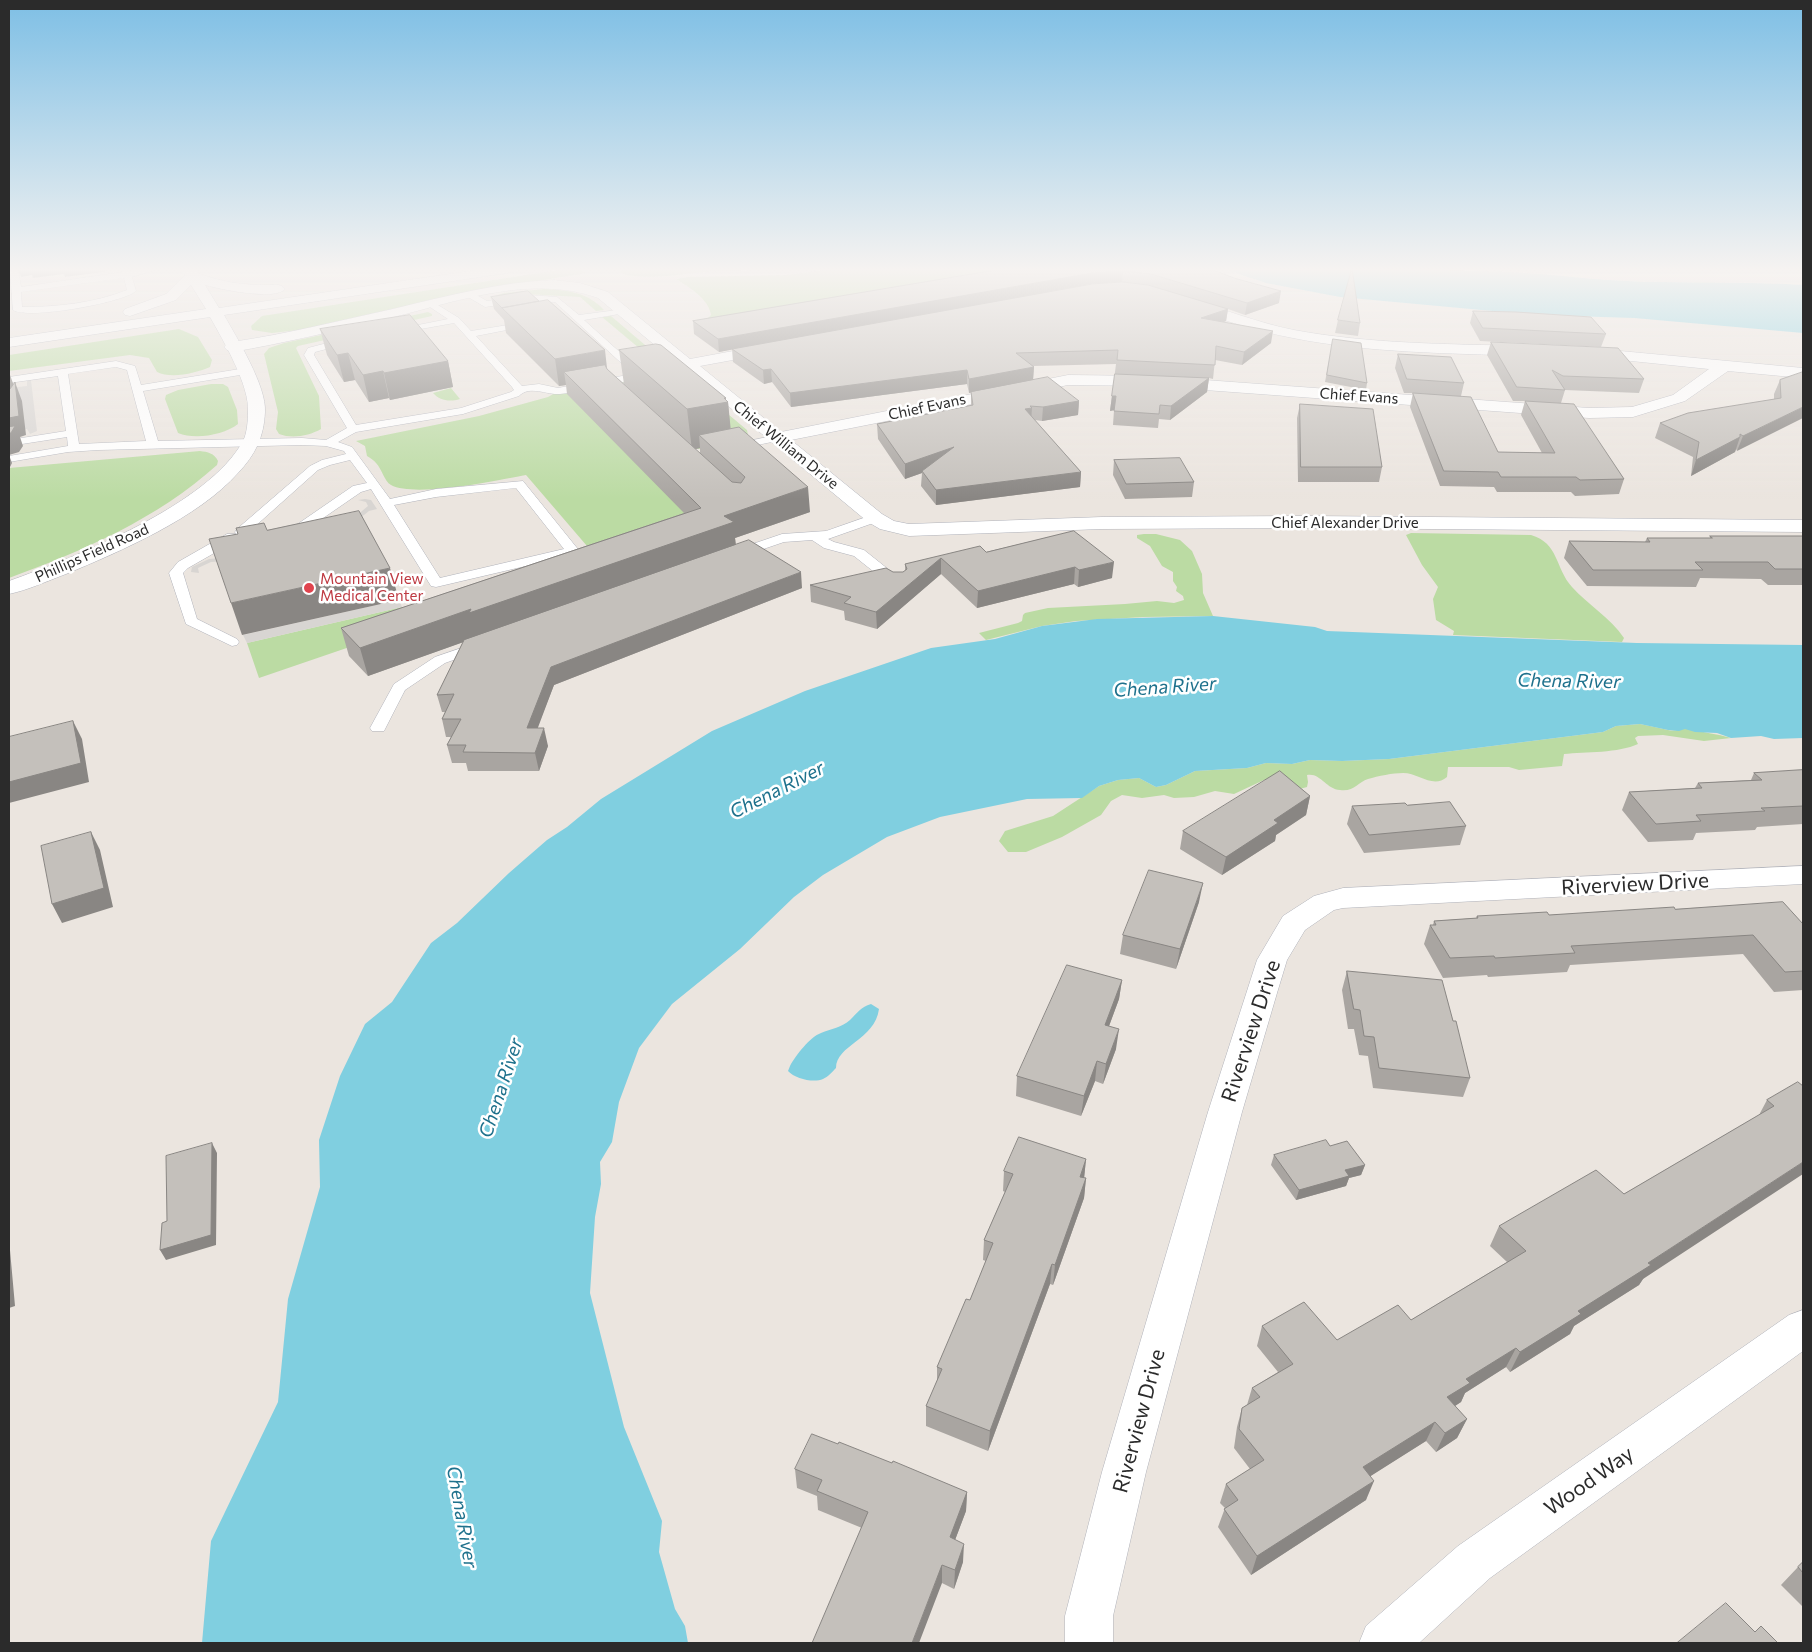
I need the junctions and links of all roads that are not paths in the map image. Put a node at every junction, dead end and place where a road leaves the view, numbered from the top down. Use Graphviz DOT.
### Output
graph roads {
  1 [pos="244,345"];
  2 [pos="325,345"];
  3 [pos="480,345"];
  4 [pos="608,345"];
  5 [pos="664,345"];
  6 [pos="1388,345"];
  7 [pos="232,347"];
  8 [pos="783,347"];
  9 [pos="1544,352"];
  10 [pos="1574,353"];
  11 [pos="687,364"];
  12 [pos="1724,366"];
  13 [pos="671,367"];
  14 [pos="63,372"];
  15 [pos="246,372"];
  16 [pos="1803,373"];
  17 [pos="9,380"];
  18 [pos="138,389"];
  19 [pos="519,390"];
  20 [pos="353,429"];
  21 [pos="72,433"];
  22 [pos="777,438"];
  23 [pos="9,443"];
  24 [pos="252,443"];
  25 [pos="328,444"];
  26 [pos="153,445"];
  27 [pos="74,448"];
  28 [pos="722,449"];
  29 [pos="351,456"];
  30 [pos="9,459"];
  31 [pos="374,485"];
  32 [pos="387,503"];
  33 [pos="876,518"];
  34 [pos="1803,526"];
  35 [pos="241,532"];
  36 [pos="265,534"];
  37 [pos="813,535"];
  38 [pos="285,537"];
  39 [pos="211,550"];
  40 [pos="232,552"];
  41 [pos="726,558"];
  42 [pos="898,584"];
  43 [pos="9,588"];
  44 [pos="496,640"];
  45 [pos="232,642"];
  46 [pos="378,728"];
  47 [pos="1803,875"];
  48 [pos="1803,1328"];
  49 [pos="1089,1643"];
  50 [pos="1383,1643"];
  1 -- 7 [label="street, Chief William Drive"];
  2 -- 20 [label="lane"];
  3 -- 19 [label="lane"];
  4 -- 19 [label="lane"];
  5 -- 11 [label="street, Chief William Drive"];
  6 -- 9 [label="street"];
  7 -- 15 [label="street, Phillips Field Road"];
  8 -- 11 [label="street"];
  10 -- 12 [label="street"];
  11 -- 13 [label="lane"];
  11 -- 22 [label="street, Chief William Drive"];
  12 -- 16 [label="street"];
  12 -- 22 [label="street, Chief Evans"];
  14 -- 17 [label="lane"];
  14 -- 18 [label="lane"];
  14 -- 21 [label="lane"];
  15 -- 18 [label="lane"];
  15 -- 24 [label="street, Phillips Field Road"];
  18 -- 26 [label="lane"];
  19 -- 20 [label="lane"];
  20 -- 25 [label="lane"];
  21 -- 23 [label="lane"];
  21 -- 27 [label="lane"];
  22 -- 28 [label="lane"];
  22 -- 33 [label="street, Chief William Drive"];
  24 -- 25 [label="lane"];
  24 -- 26 [label="lane"];
  24 -- 43 [label="street, Phillips Field Road"];
  25 -- 29 [label="lane"];
  26 -- 27 [label="lane"];
  27 -- 30 [label="lane"];
  29 -- 31 [label="lane"];
  29 -- 35 [label="lane"];
  31 -- 32 [label="lane"];
  31 -- 38 [label="lane"];
  32 -- 32 [label="lane"];
  33 -- 34 [label="street, Chief Alexander Drive"];
  33 -- 37 [label="lane"];
  35 -- 36 [label="lane"];
  35 -- 39 [label="lane"];
  37 -- 41 [label="lane"];
  37 -- 42 [label="lane"];
  39 -- 40 [label="lane"];
  39 -- 45 [label="lane"];
  44 -- 46 [label="lane"];
  47 -- 49 [label="street, Riverview Drive"];
  48 -- 50 [label="street, Wood Way"];
}
